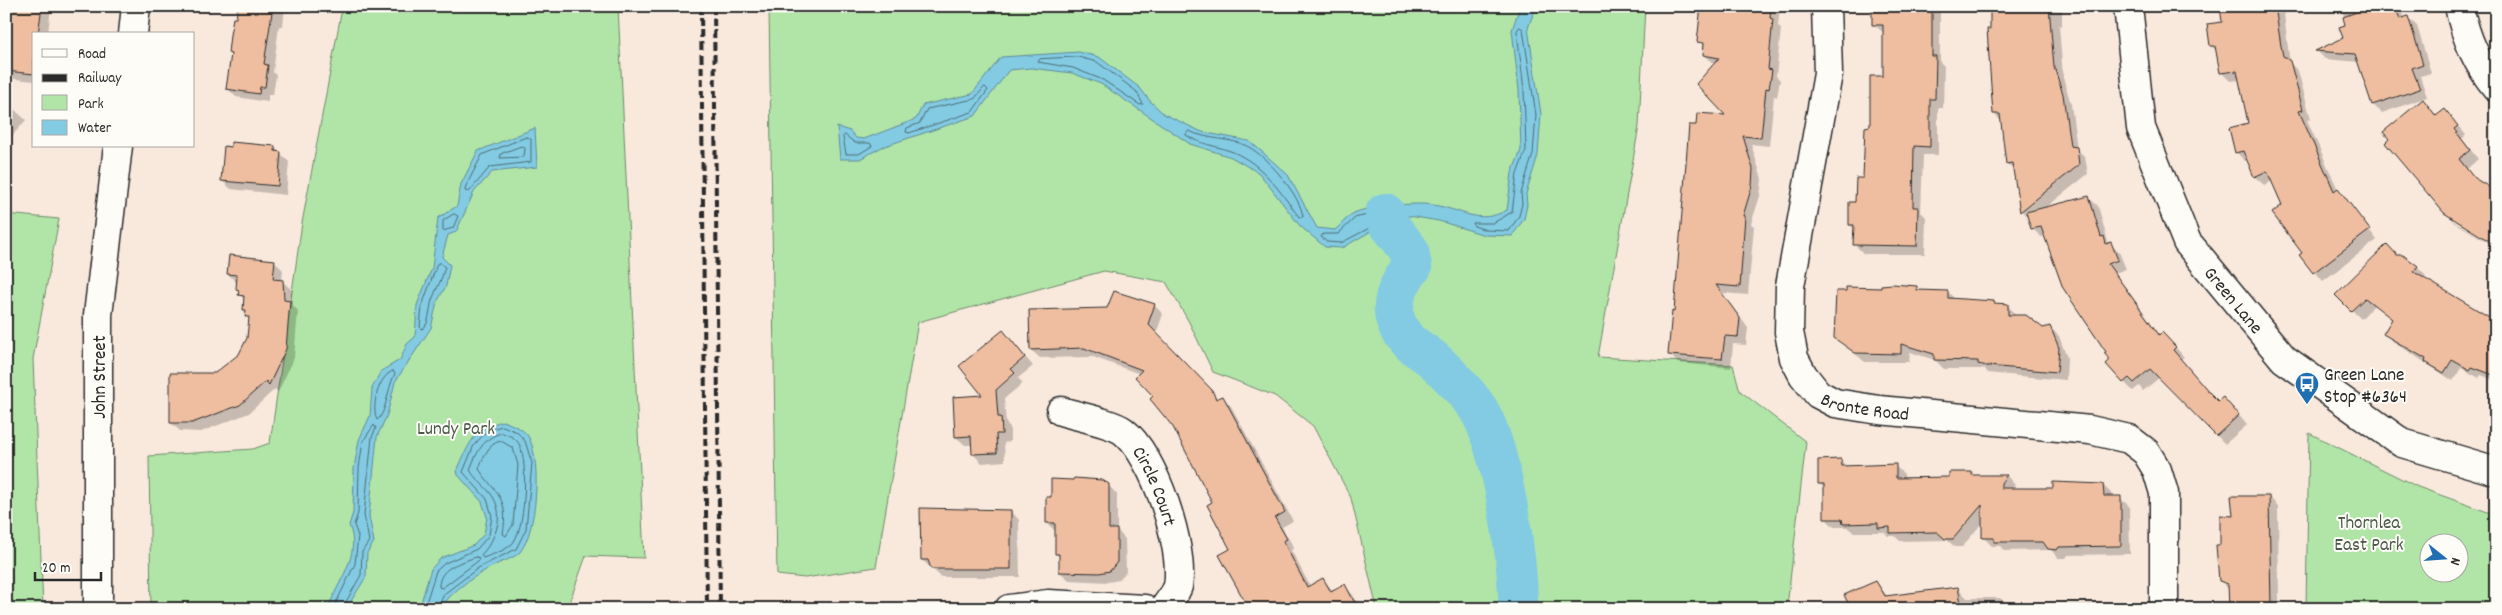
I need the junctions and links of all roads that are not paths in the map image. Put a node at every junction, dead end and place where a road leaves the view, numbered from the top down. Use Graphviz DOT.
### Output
graph roads {
  1 [pos="136,6"];
  2 [pos="1826,6"];
  3 [pos="2128,6"];
  4 [pos="2459,6"];
  5 [pos="133,32"];
  6 [pos="2496,87"];
  7 [pos="118,148"];
  8 [pos="1061,411"];
  9 [pos="2496,471"];
  10 [pos="98,609"];
  11 [pos="1008,609"];
  12 [pos="1145,609"];
  13 [pos="1164,609"];
  14 [pos="2164,609"];
  1 -- 5 [label="street"];
  2 -- 14 [label="street, Bronte Road"];
  3 -- 9 [label="street, Green Lane"];
  4 -- 6 [label="street"];
  7 -- 10 [label="street, John Street"];
  8 -- 13 [label="street, Circle Court"];
  11 -- 12 [label="street"];
}
